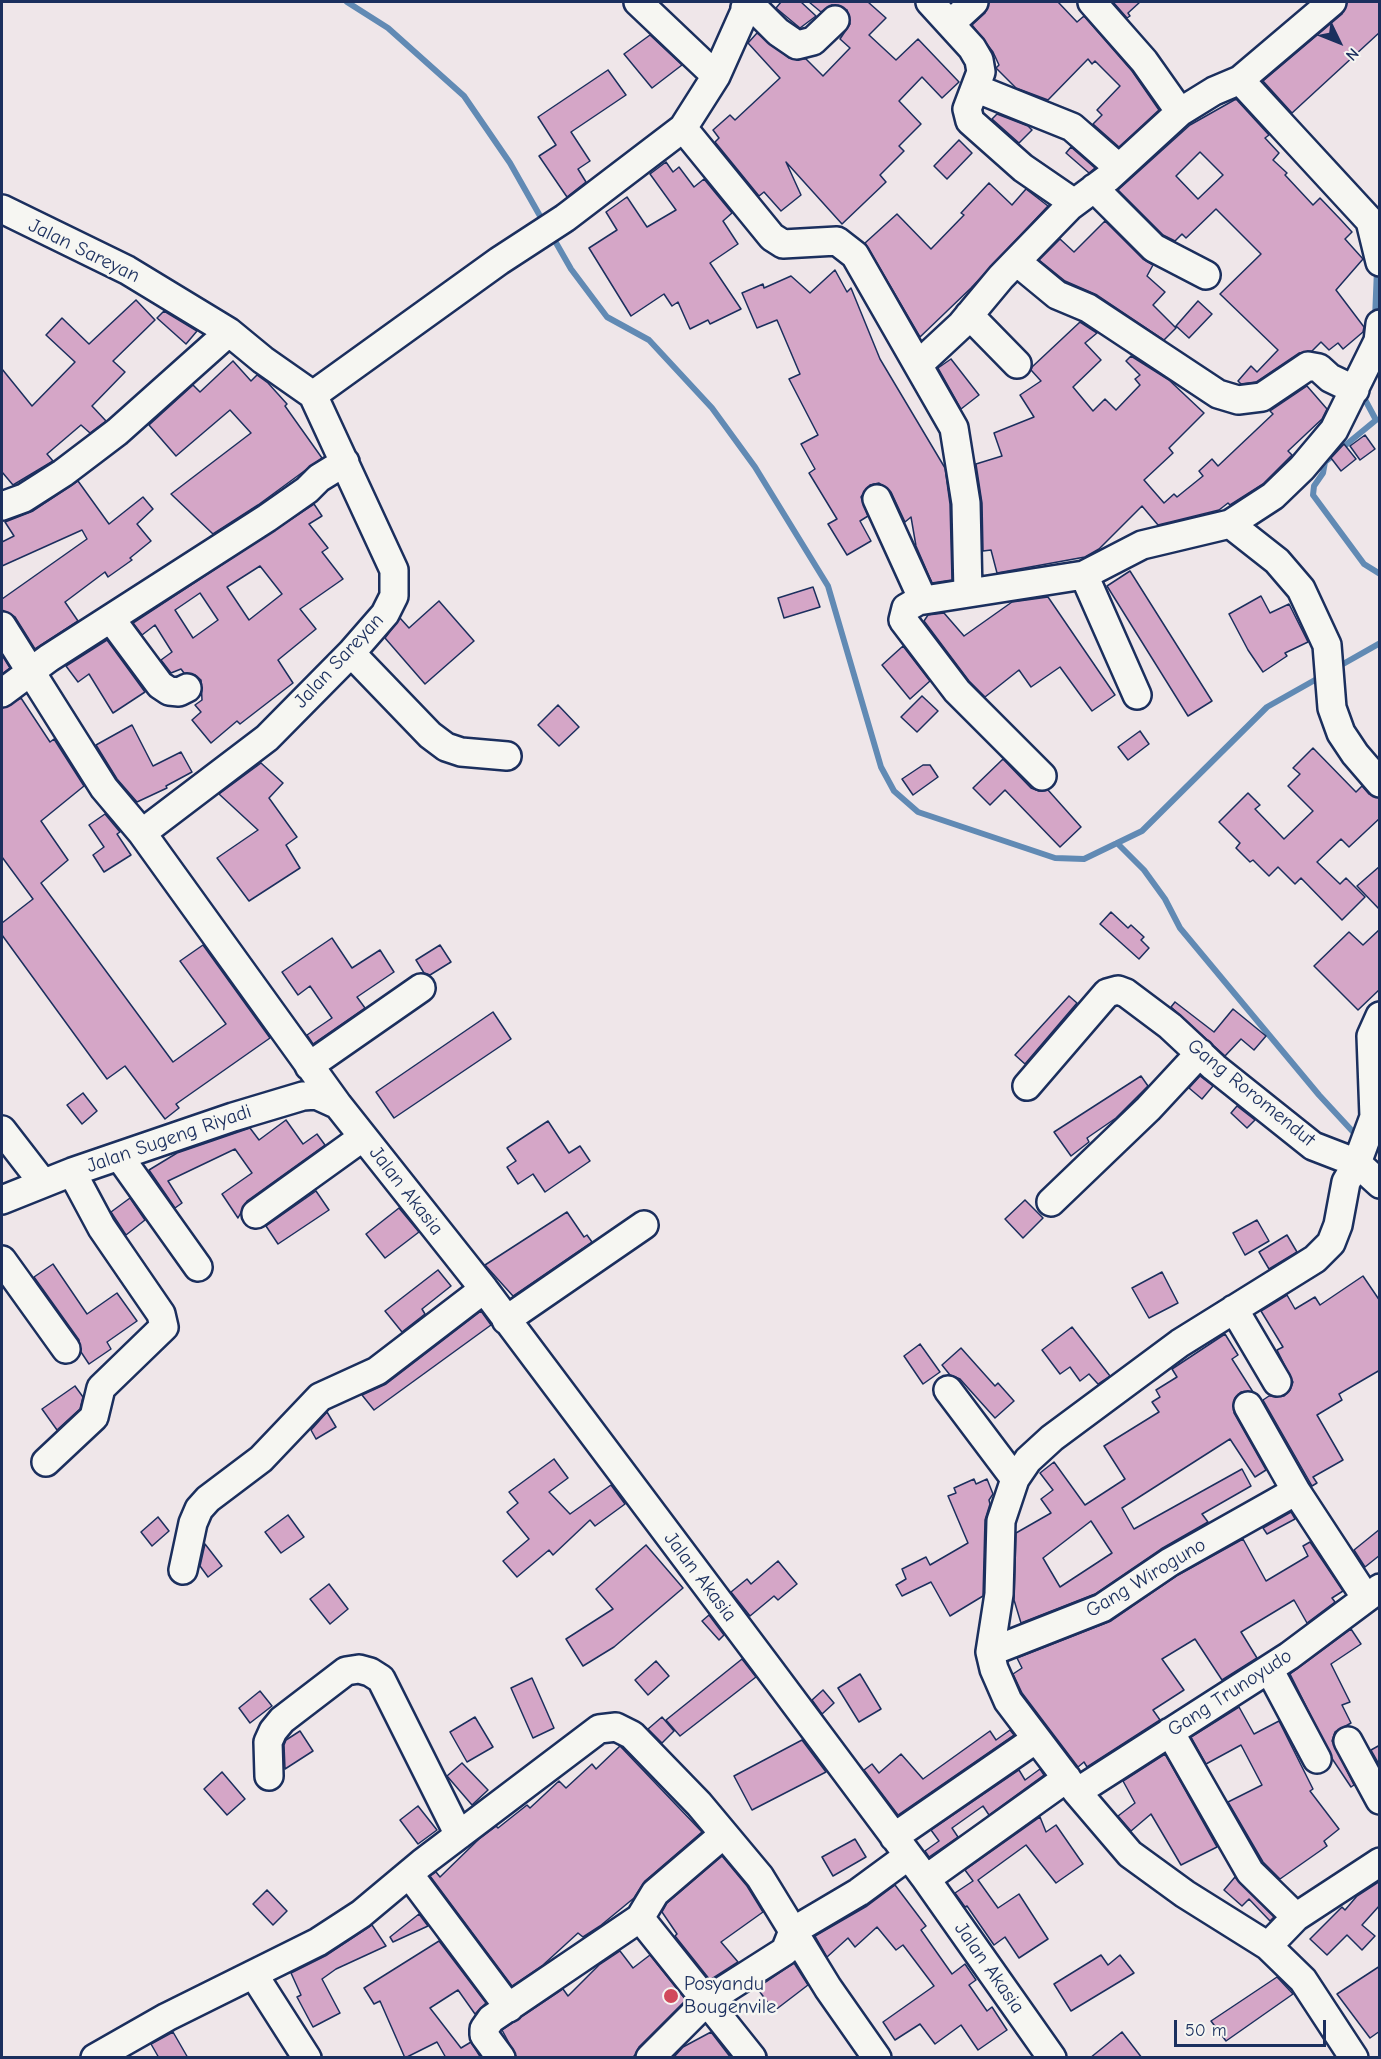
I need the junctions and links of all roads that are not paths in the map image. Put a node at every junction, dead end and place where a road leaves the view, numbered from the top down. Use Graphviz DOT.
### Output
graph roads {
  1 [pos="639,2"];
  2 [pos="930,2"];
  3 [pos="974,2"];
  4 [pos="1092,2"];
  5 [pos="1332,2"];
  6 [pos="747,5"];
  7 [pos="835,20"];
  8 [pos="950,24"];
  9 [pos="716,76"];
  10 [pos="1240,80"];
  11 [pos="975,88"];
  12 [pos="1180,112"];
  13 [pos="683,128"];
  14 [pos="1119,168"];
  15 [pos="1084,195"];
  16 [pos="2,210"];
  17 [pos="1017,262"];
  18 [pos="1380,262"];
  19 [pos="1206,275"];
  20 [pos="969,315"];
  21 [pos="1380,324"];
  22 [pos="229,332"];
  23 [pos="1017,364"];
  24 [pos="918,365"];
  25 [pos="1355,390"];
  26 [pos="313,395"];
  27 [pos="345,462"];
  28 [pos="877,499"];
  29 [pos="2,506"];
  30 [pos="1230,524"];
  31 [pos="1084,574"];
  32 [pos="968,593"];
  33 [pos="923,600"];
  34 [pos="111,619"];
  35 [pos="2,626"];
  36 [pos="351,652"];
  37 [pos="32,672"];
  38 [pos="187,688"];
  39 [pos="2,693"];
  40 [pos="1137,695"];
  41 [pos="507,756"];
  42 [pos="1042,776"];
  43 [pos="1380,783"];
  44 [pos="142,833"];
  45 [pos="421,988"];
  46 [pos="1380,1016"];
  47 [pos="1200,1053"];
  48 [pos="309,1066"];
  49 [pos="1027,1086"];
  50 [pos="338,1105"];
  51 [pos="2,1130"];
  52 [pos="363,1137"];
  53 [pos="119,1156"];
  54 [pos="1357,1163"];
  55 [pos="72,1172"];
  56 [pos="43,1183"];
  57 [pos="1380,1184"];
  58 [pos="2,1200"];
  59 [pos="1051,1202"];
  60 [pos="256,1214"];
  61 [pos="644,1225"];
  62 [pos="2,1260"];
  63 [pos="198,1267"];
  64 [pos="484,1289"];
  65 [pos="1234,1309"];
  66 [pos="506,1320"];
  67 [pos="66,1349"];
  68 [pos="1277,1382"];
  69 [pos="948,1390"];
  70 [pos="1248,1406"];
  71 [pos="45,1462"];
  72 [pos="1015,1479"];
  73 [pos="1296,1491"];
  74 [pos="183,1570"];
  75 [pos="1373,1593"];
  76 [pos="990,1652"];
  77 [pos="1269,1669"];
  78 [pos="1170,1732"];
  79 [pos="1036,1739"];
  80 [pos="1348,1741"];
  81 [pos="1317,1759"];
  82 [pos="269,1776"];
  83 [pos="1072,1785"];
  84 [pos="1380,1800"];
  85 [pos="459,1834"];
  86 [pos="724,1834"];
  87 [pos="901,1846"];
  88 [pos="1380,1862"];
  89 [pos="409,1874"];
  90 [pos="926,1879"];
  91 [pos="1296,1917"];
  92 [pos="640,1918"];
  93 [pos="794,1931"];
  94 [pos="1268,1946"];
  95 [pos="254,1975"];
  96 [pos="708,2000"];
  97 [pos="509,2008"];
  98 [pos="96,2058"];
  99 [pos="307,2058"];
  100 [pos="501,2058"];
  101 [pos="650,2058"];
  102 [pos="752,2058"];
  103 [pos="877,2058"];
  104 [pos="1052,2058"];
  105 [pos="1354,2058"];
  1 -- 9 [label="street"];
  2 -- 8 [label="street"];
  3 -- 8 [label="street"];
  4 -- 12 [label="street"];
  5 -- 10 [label="street"];
  6 -- 7 [label="street"];
  6 -- 9 [label="street"];
  8 -- 11 [label="street"];
  9 -- 13 [label="street"];
  10 -- 12 [label="street"];
  10 -- 18 [label="street"];
  11 -- 14 [label="street"];
  11 -- 15 [label="street"];
  12 -- 14 [label="street"];
  13 -- 24 [label="street"];
  13 -- 26 [label="street"];
  14 -- 15 [label="street"];
  15 -- 17 [label="street"];
  15 -- 19 [label="street"];
  16 -- 22 [label="street, Jalan Sareyan"];
  17 -- 20 [label="street"];
  17 -- 25 [label="street"];
  20 -- 23 [label="street"];
  20 -- 24 [label="street"];
  21 -- 25 [label="street"];
  22 -- 26 [label="street, Jalan Sareyan"];
  22 -- 29 [label="street"];
  24 -- 32 [label="street"];
  25 -- 30 [label="street"];
  26 -- 27 [label="street, Jalan Sareyan"];
  27 -- 34 [label="street"];
  27 -- 36 [label="street, Jalan Sareyan"];
  28 -- 33 [label="street"];
  30 -- 31 [label="street"];
  30 -- 43 [label="street"];
  31 -- 32 [label="street"];
  31 -- 40 [label="street"];
  32 -- 33 [label="street"];
  33 -- 42 [label="street"];
  34 -- 37 [label="street"];
  34 -- 38 [label="street"];
  35 -- 37 [label="street"];
  36 -- 41 [label="street"];
  36 -- 44 [label="street, Jalan Sareyan"];
  37 -- 39 [label="street"];
  37 -- 44 [label="street"];
  44 -- 48 [label="street"];
  45 -- 48 [label="street"];
  46 -- 54 [label="street"];
  47 -- 49 [label="street, Gang Roromendut"];
  47 -- 54 [label="street, Gang Roromendut"];
  47 -- 59 [label="street"];
  48 -- 50 [label="street"];
  50 -- 52 [label="street, Jalan Akasia"];
  50 -- 53 [label="street, Jalan Sugeng Riyadi"];
  51 -- 56 [label="street"];
  52 -- 60 [label="street"];
  52 -- 64 [label="street, Jalan Akasia"];
  53 -- 55 [label="street, Jalan Sugeng Riyadi"];
  53 -- 63 [label="street"];
  54 -- 57 [label="street, Gang Roromendut"];
  54 -- 65 [label="street"];
  55 -- 56 [label="street, Jalan Sugeng Riyadi"];
  55 -- 71 [label="street"];
  56 -- 58 [label="street, Jalan Sugeng Riyadi"];
  61 -- 66 [label="street"];
  62 -- 67 [label="street"];
  64 -- 66 [label="street, Jalan Akasia"];
  64 -- 74 [label="street"];
  65 -- 68 [label="street"];
  65 -- 72 [label="street"];
  66 -- 87 [label="street, Jalan Akasia"];
  69 -- 72 [label="street"];
  70 -- 73 [label="street"];
  72 -- 76 [label="street"];
  73 -- 75 [label="street"];
  73 -- 76 [label="street, Gang Wiroguno"];
  75 -- 77 [label="street, Gang Trunoyudo"];
  76 -- 79 [label="street"];
  77 -- 78 [label="street, Gang Trunoyudo"];
  77 -- 81 [label="street"];
  78 -- 83 [label="street, Gang Trunoyudo"];
  78 -- 91 [label="street"];
  79 -- 83 [label="street"];
  79 -- 87 [label="street"];
  80 -- 84 [label="street"];
  82 -- 85 [label="street"];
  83 -- 90 [label="street, Gang Trunoyudo"];
  83 -- 94 [label="street"];
  85 -- 86 [label="street"];
  85 -- 89 [label="street"];
  86 -- 92 [label="street"];
  86 -- 93 [label="street"];
  87 -- 90 [label="street, Jalan Akasia"];
  87 -- 93 [label="street"];
  88 -- 91 [label="street"];
  89 -- 95 [label="street"];
  89 -- 97 [label="street"];
  90 -- 104 [label="street, Jalan Akasia"];
  91 -- 94 [label="street"];
  92 -- 96 [label="street"];
  92 -- 97 [label="street"];
  93 -- 96 [label="street"];
  93 -- 103 [label="street"];
  94 -- 105 [label="street"];
  95 -- 98 [label="street"];
  95 -- 99 [label="street"];
  96 -- 101 [label="street"];
  96 -- 102 [label="street"];
  97 -- 100 [label="street"];
}
